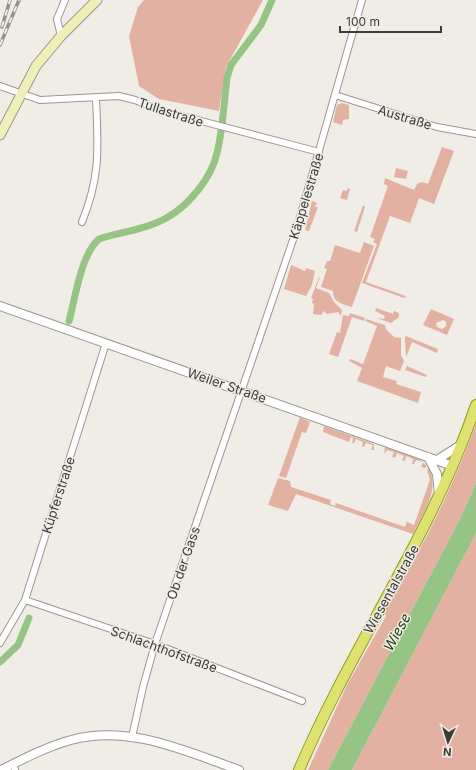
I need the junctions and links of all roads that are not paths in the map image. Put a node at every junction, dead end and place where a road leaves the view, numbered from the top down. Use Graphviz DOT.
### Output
graph roads {
  1 [pos="65,0"];
  2 [pos="97,0"];
  3 [pos="362,0"];
  4 [pos="61,36"];
  5 [pos="0,86"];
  6 [pos="20,93"];
  7 [pos="335,95"];
  8 [pos="96,98"];
  9 [pos="476,134"];
  10 [pos="0,136"];
  11 [pos="319,152"];
  12 [pos="82,222"];
  13 [pos="0,306"];
  14 [pos="106,343"];
  15 [pos="241,390"];
  16 [pos="476,405"];
  17 [pos="462,444"];
  18 [pos="428,457"];
  19 [pos="437,460"];
  20 [pos="453,466"];
  21 [pos="440,495"];
  22 [pos="25,600"];
  23 [pos="0,643"];
  24 [pos="155,644"];
  25 [pos="302,702"];
  26 [pos="132,737"];
  27 [pos="14,767"];
  28 [pos="0,770"];
  29 [pos="239,770"];
  30 [pos="299,770"];
  1 -- 4 [label="street"];
  2 -- 4 [label="main road"];
  3 -- 7 [label="street, Käppelestraße"];
  4 -- 6 [label="main road"];
  5 -- 6 [label="street, Tullastraße"];
  6 -- 8 [label="street, Tullastraße"];
  6 -- 10 [label="main road"];
  7 -- 9 [label="street, Austraße"];
  7 -- 11 [label="street, Käppelestraße"];
  8 -- 11 [label="street, Tullastraße"];
  8 -- 12 [label="street"];
  11 -- 15 [label="street, Käppelestraße"];
  13 -- 14 [label="street, Weiler Straße"];
  14 -- 15 [label="street, Weiler Straße"];
  14 -- 22 [label="street, Küpferstraße"];
  15 -- 18 [label="street, Weiler Straße"];
  15 -- 24 [label="street, Ob der Gass"];
  16 -- 17 [label="main road, Wiesentalstraße"];
  17 -- 19 [label="street"];
  17 -- 20 [label="main road, Wiesentalstraße"];
  18 -- 19 [label="street, Weiler Straße"];
  18 -- 21 [label="street"];
  19 -- 20 [label="street, Weiler Straße"];
  20 -- 21 [label="main road, Wiesentalstraße"];
  21 -- 30 [label="main road, Wiesentalstraße"];
  22 -- 23 [label="street, Küpferstraße"];
  22 -- 24 [label="street, Schlachthofstraße"];
  24 -- 25 [label="street, Schlachthofstraße"];
  24 -- 26 [label="street, Ob der Gass"];
  26 -- 27 [label="street"];
  26 -- 29 [label="street"];
  27 -- 28 [label="street"];
}
